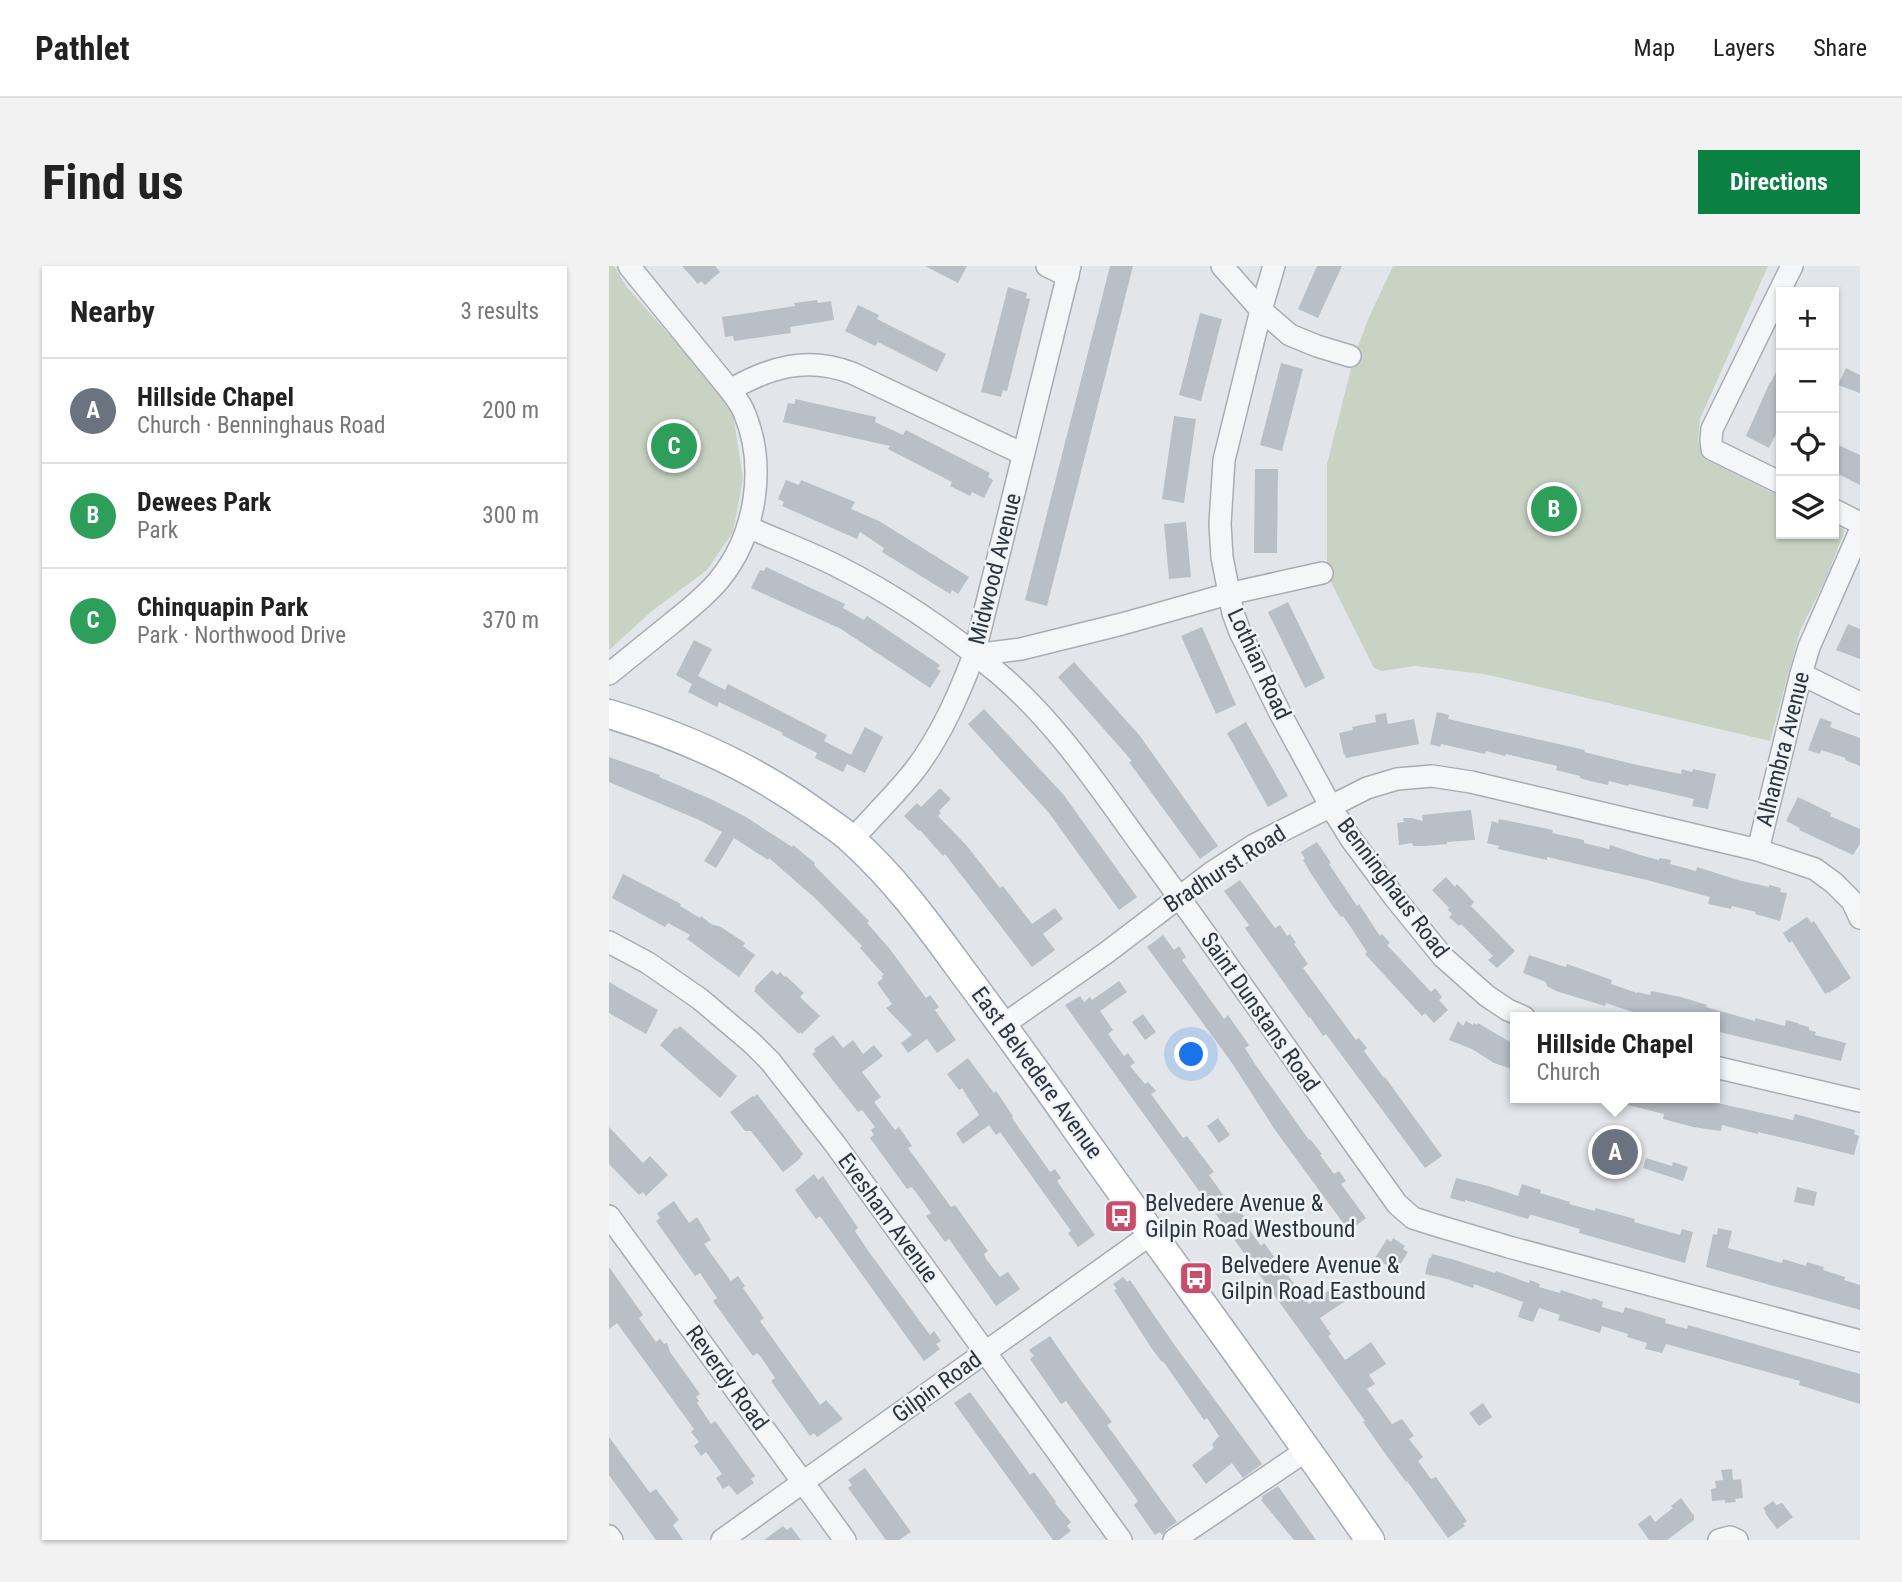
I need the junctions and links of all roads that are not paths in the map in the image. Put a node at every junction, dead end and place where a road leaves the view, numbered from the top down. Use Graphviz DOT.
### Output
graph roads {
  1 [pos="629,266"];
  2 [pos="1047,266"];
  3 [pos="1221,266"];
  4 [pos="1274,266"];
  5 [pos="1792,266"];
  6 [pos="1069,271"];
  7 [pos="1261,310"];
  8 [pos="1350,356"];
  9 [pos="730,390"];
  10 [pos="1023,454"];
  11 [pos="1776,481"];
  12 [pos="1839,512"];
  13 [pos="1860,523"];
  14 [pos="748,527"];
  15 [pos="1860,531"];
  16 [pos="1322,573"];
  17 [pos="1228,594"];
  18 [pos="974,655"];
  19 [pos="609,674"];
  20 [pos="1801,674"];
  21 [pos="1860,703"];
  22 [pos="609,714"];
  23 [pos="1331,807"];
  24 [pos="852,840"];
  25 [pos="1758,850"];
  26 [pos="1178,897"];
  27 [pos="1860,918"];
  28 [pos="609,942"];
  29 [pos="1513,1012"];
  30 [pos="1003,1025"];
  31 [pos="1720,1068"];
  32 [pos="1859,1096"];
  33 [pos="609,1216"];
  34 [pos="1151,1234"];
  35 [pos="1860,1341"];
  36 [pos="986,1352"];
  37 [pos="1307,1450"];
  38 [pos="803,1482"];
  39 [pos="722,1540"];
  40 [pos="845,1540"];
  41 [pos="1121,1540"];
  42 [pos="1174,1540"];
  43 [pos="1370,1540"];
  44 [pos="1719,1540"];
  45 [pos="1737,1540"];
  1 -- 9 [label="street"];
  2 -- 6 [label="street"];
  3 -- 7 [label="street"];
  4 -- 7 [label="street, Lothian Road"];
  5 -- 11 [label="street"];
  6 -- 10 [label="street, Midwood Avenue"];
  7 -- 8 [label="street"];
  7 -- 17 [label="street, Lothian Road"];
  9 -- 10 [label="street"];
  9 -- 14 [label="street"];
  10 -- 18 [label="street, Midwood Avenue"];
  12 -- 13 [label="street"];
  14 -- 18 [label="street, Saint Dunstans Road"];
  14 -- 19 [label="street"];
  15 -- 20 [label="street, Alhambra Avenue"];
  16 -- 17 [label="street"];
  17 -- 18 [label="street"];
  17 -- 23 [label="street, Lothian Road"];
  18 -- 24 [label="street, Midwood Avenue"];
  18 -- 26 [label="street, Saint Dunstans Road"];
  20 -- 21 [label="street"];
  20 -- 25 [label="street, Alhambra Avenue"];
  22 -- 24 [label="main road, East Belvedere Avenue"];
  23 -- 25 [label="street, Bradhurst Road"];
  23 -- 26 [label="street, Bradhurst Road"];
  23 -- 29 [label="street, Benninghaus Road"];
  24 -- 30 [label="main road, East Belvedere Avenue"];
  25 -- 27 [label="street, Alhambra Avenue"];
  26 -- 30 [label="street, Bradhurst Road"];
  26 -- 35 [label="street, Saint Dunstans Road"];
  28 -- 36 [label="street, Evesham Avenue"];
  30 -- 34 [label="main road, East Belvedere Avenue"];
  31 -- 32 [label="street"];
  33 -- 38 [label="street, Reverdy Road"];
  34 -- 36 [label="street, Gilpin Road"];
  34 -- 37 [label="main road, East Belvedere Avenue"];
  36 -- 38 [label="street, Gilpin Road"];
  36 -- 41 [label="street, Evesham Avenue"];
  37 -- 42 [label="street"];
  37 -- 43 [label="main road, East Belvedere Avenue"];
  38 -- 39 [label="street, Gilpin Road"];
  38 -- 40 [label="street, Reverdy Road"];
  44 -- 45 [label="street"];
}
